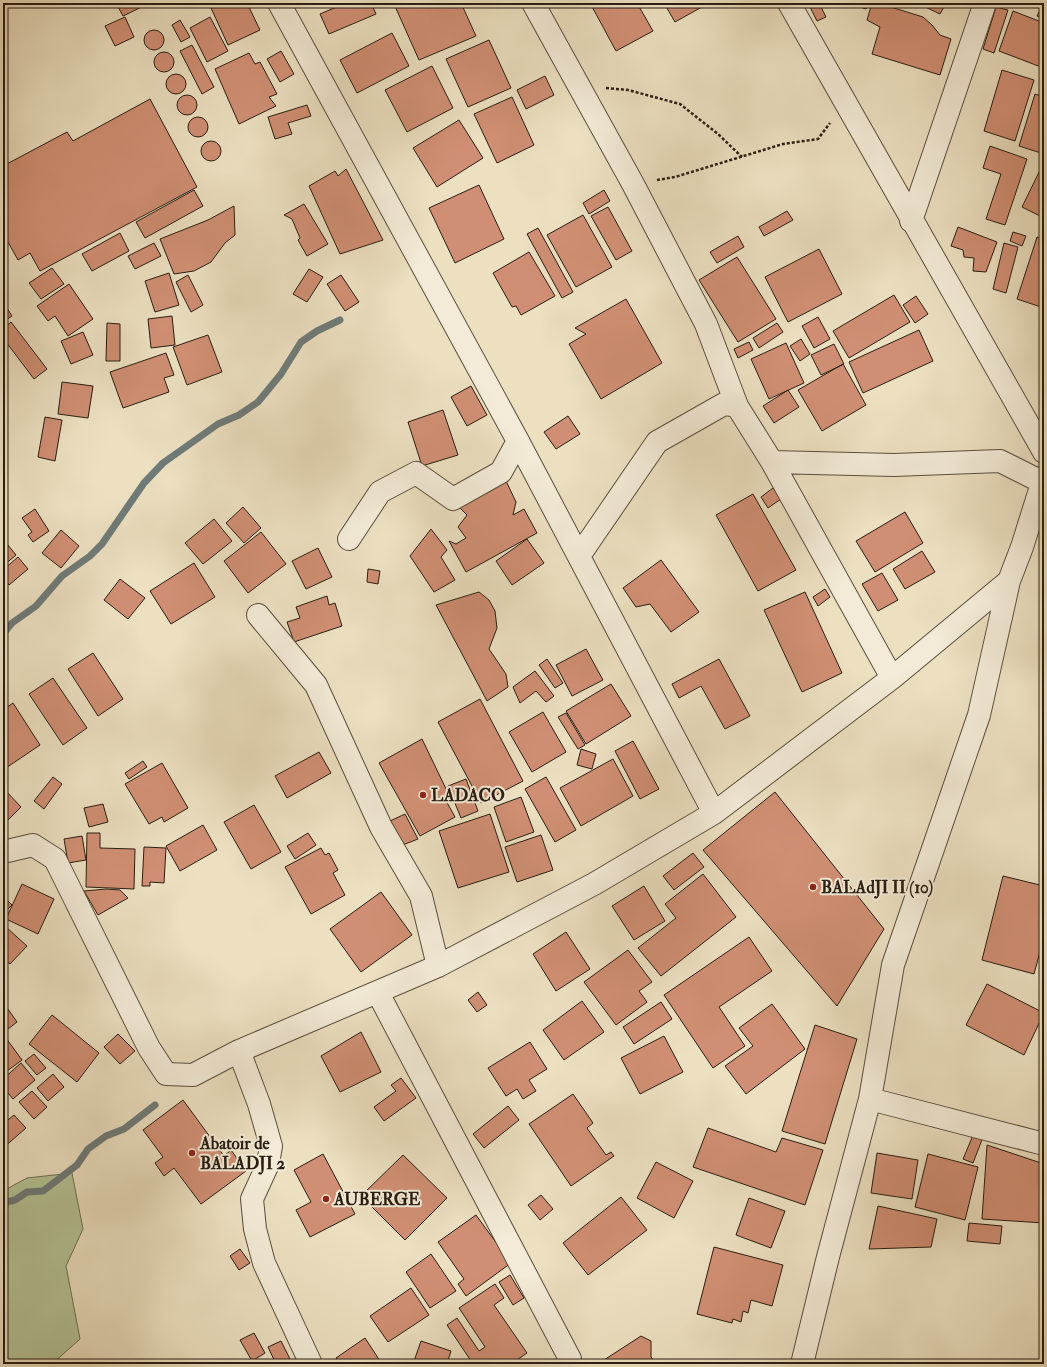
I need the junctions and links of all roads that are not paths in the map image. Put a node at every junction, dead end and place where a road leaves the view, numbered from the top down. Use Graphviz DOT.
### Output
graph roads {
  1 [pos="279,3"];
  2 [pos="532,3"];
  3 [pos="789,3"];
  4 [pos="985,3"];
  5 [pos="912,221"];
  6 [pos="737,406"];
  7 [pos="518,441"];
  8 [pos="1044,452"];
  9 [pos="772,462"];
  10 [pos="1043,480"];
  11 [pos="349,539"];
  12 [pos="579,556"];
  13 [pos="1009,581"];
  14 [pos="258,615"];
  15 [pos="892,678"];
  16 [pos="714,813"];
  17 [pos="3,852"];
  18 [pos="438,966"];
  19 [pos="378,993"];
  20 [pos="239,1051"];
  21 [pos="870,1099"];
  22 [pos="1044,1144"];
  23 [pos="570,1359"];
  24 [pos="311,1364"];
  25 [pos="802,1364"];
  1 -- 7 [label="street"];
  2 -- 6 [label="street"];
  3 -- 5 [label="street"];
  4 -- 5 [label="street"];
  5 -- 8 [label="street"];
  6 -- 9 [label="street"];
  6 -- 12 [label="street"];
  7 -- 11 [label="street"];
  7 -- 12 [label="street"];
  9 -- 10 [label="street"];
  9 -- 15 [label="street"];
  10 -- 13 [label="street"];
  12 -- 16 [label="street"];
  13 -- 15 [label="street"];
  13 -- 21 [label="street"];
  14 -- 18 [label="street"];
  15 -- 16 [label="street"];
  16 -- 18 [label="street"];
  17 -- 20 [label="street"];
  18 -- 19 [label="street"];
  19 -- 20 [label="street"];
  19 -- 23 [label="street"];
  20 -- 24 [label="street"];
  21 -- 22 [label="street"];
  21 -- 25 [label="street"];
}
